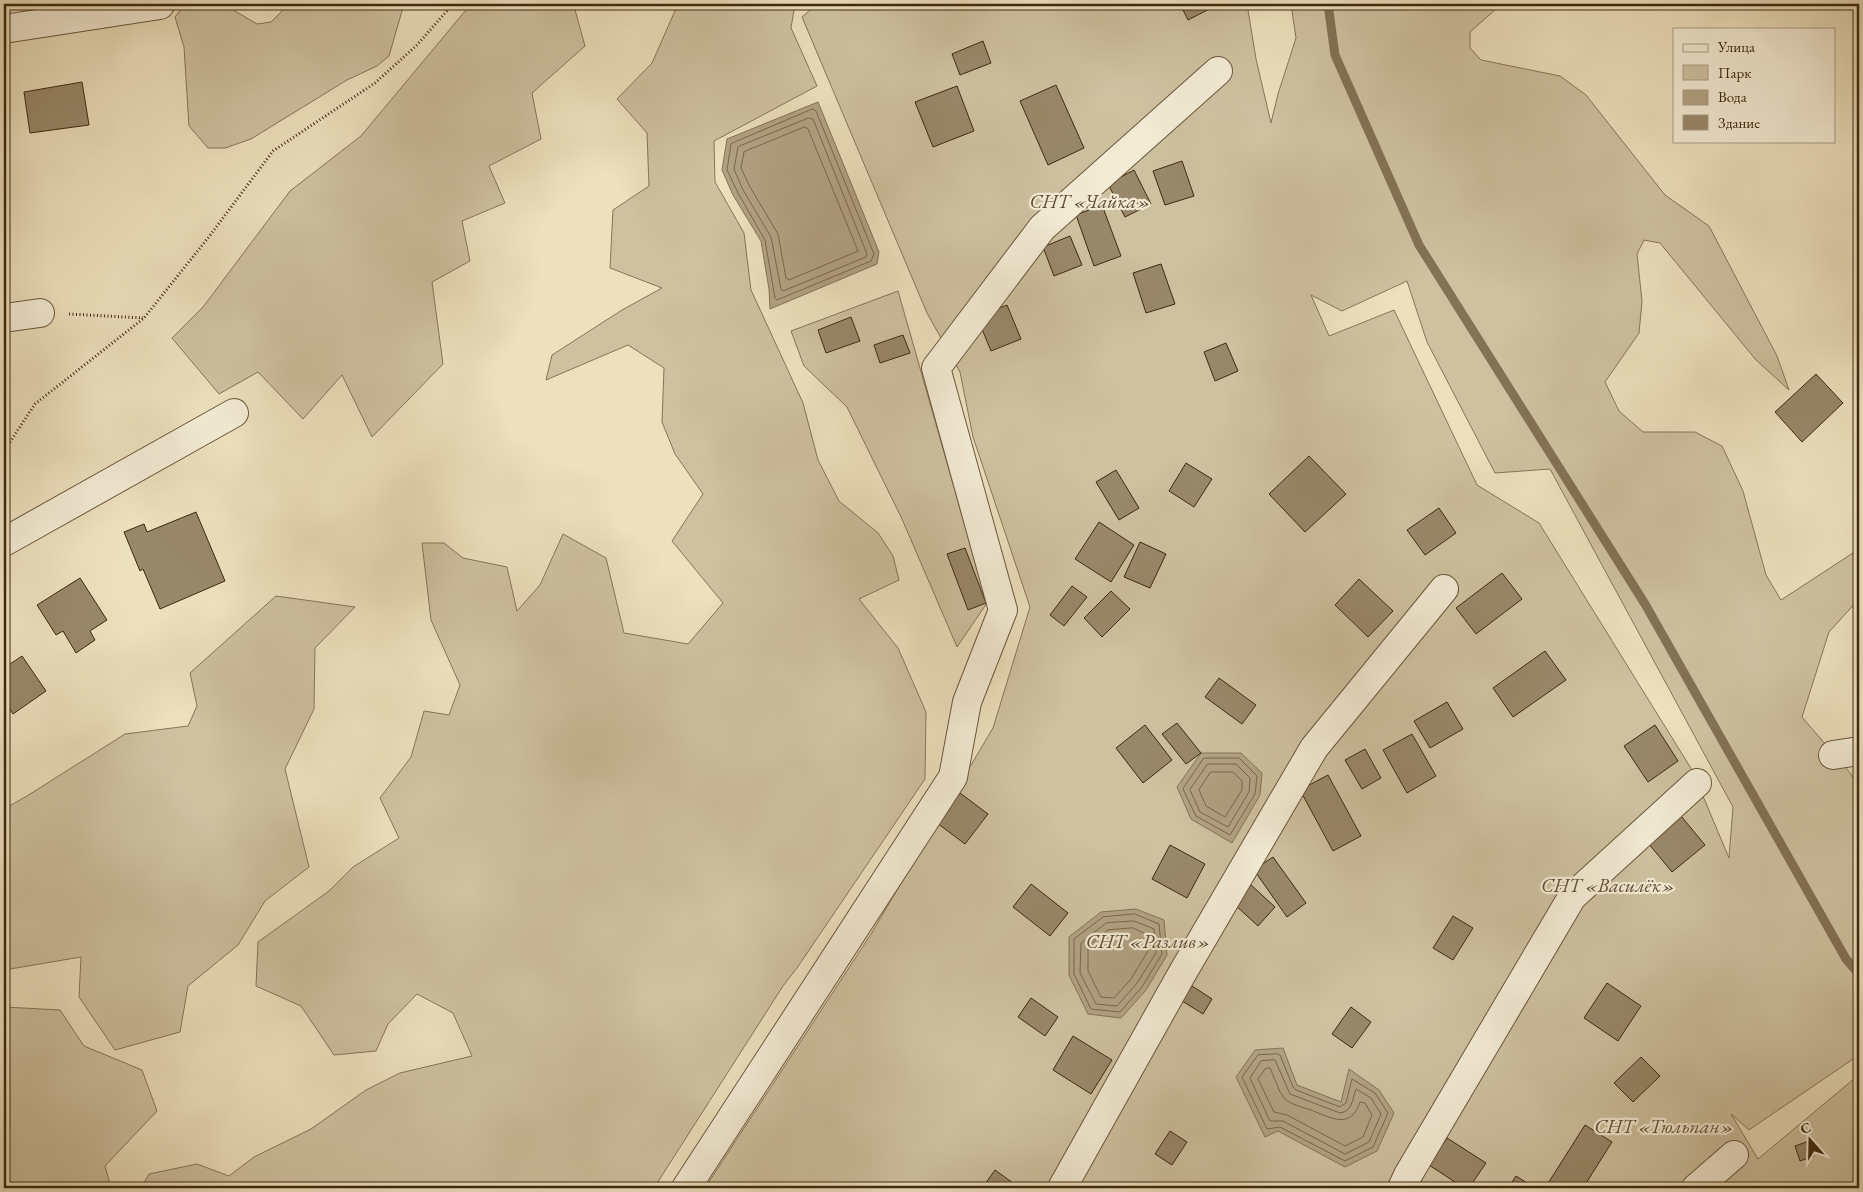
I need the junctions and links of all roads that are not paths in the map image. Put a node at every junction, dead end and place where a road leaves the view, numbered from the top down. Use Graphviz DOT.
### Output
graph roads {
  1 [pos="160,5"];
  2 [pos="4,29"];
  3 [pos="1218,71"];
  4 [pos="40,312"];
  5 [pos="4,318"];
  6 [pos="234,413"];
  7 [pos="4,542"];
  8 [pos="1444,589"];
  9 [pos="1697,783"];
  10 [pos="1734,1155"];
  11 [pos="686,1188"];
  12 [pos="1062,1188"];
  13 [pos="1402,1188"];
  14 [pos="1696,1188"];
  1 -- 2 [label="lane"];
  3 -- 11 [label="lane"];
  4 -- 5 [label="lane"];
  6 -- 7 [label="lane"];
  8 -- 12 [label="lane"];
  9 -- 13 [label="lane"];
  10 -- 14 [label="lane"];
}
